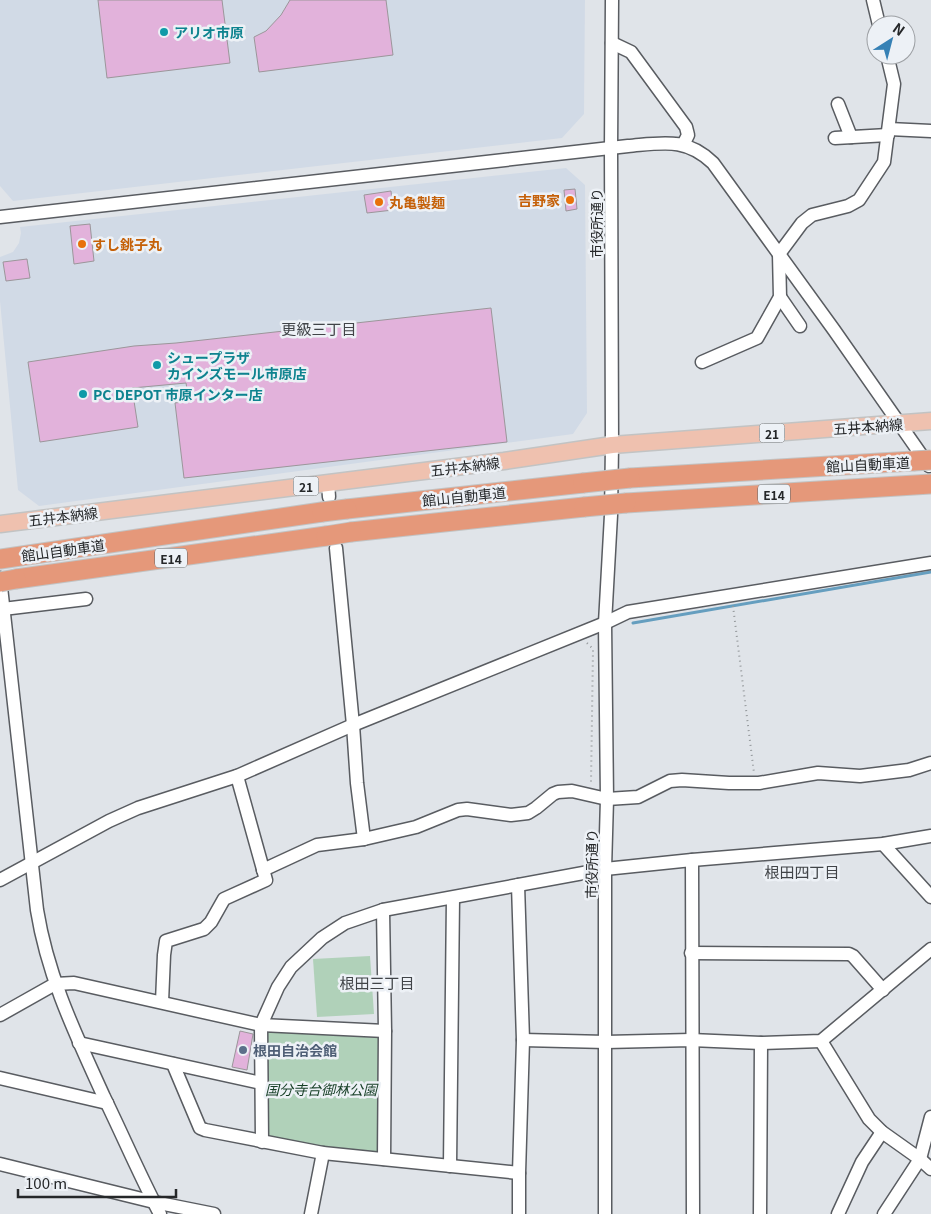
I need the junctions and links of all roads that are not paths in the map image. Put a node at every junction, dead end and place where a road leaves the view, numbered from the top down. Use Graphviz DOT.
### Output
graph roads {
  1 [pos="612,0"];
  2 [pos="873,0"];
  3 [pos="877,15"];
  4 [pos="612,43"];
  5 [pos="889,65"];
  6 [pos="838,104"];
  7 [pos="931,131"];
  8 [pos="888,132"];
  9 [pos="850,137"];
  10 [pos="835,138"];
  11 [pos="683,145"];
  12 [pos="611,148"];
  13 [pos="0,217"];
  14 [pos="779,254"];
  15 [pos="780,296"];
  16 [pos="800,326"];
  17 [pos="702,362"];
  18 [pos="931,421"];
  19 [pos="901,424"];
  20 [pos="612,445"];
  21 [pos="922,461"];
  22 [pos="928,479"];
  23 [pos="326,497"];
  24 [pos="0,524"];
  25 [pos="331,542"];
  26 [pos="7,558"];
  27 [pos="931,564"];
  28 [pos="5,580"];
  29 [pos="86,599"];
  30 [pos="3,609"];
  31 [pos="605,623"];
  32 [pos="354,725"];
  33 [pos="931,763"];
  34 [pos="237,776"];
  35 [pos="607,799"];
  36 [pos="931,836"];
  37 [pos="364,839"];
  38 [pos="883,844"];
  39 [pos="692,860"];
  40 [pos="31,862"];
  41 [pos="605,869"];
  42 [pos="263,870"];
  43 [pos="0,880"];
  44 [pos="518,885"];
  45 [pos="931,897"];
  46 [pos="453,898"];
  47 [pos="383,910"];
  48 [pos="691,953"];
  49 [pos="930,953"];
  50 [pos="55,984"];
  51 [pos="883,990"];
  52 [pos="162,1002"];
  53 [pos="0,1015"];
  54 [pos="261,1025"];
  55 [pos="386,1031"];
  56 [pos="522,1040"];
  57 [pos="691,1040"];
  58 [pos="606,1042"];
  59 [pos="821,1042"];
  60 [pos="79,1043"];
  61 [pos="761,1043"];
  62 [pos="173,1064"];
  63 [pos="0,1078"];
  64 [pos="262,1083"];
  65 [pos="107,1103"];
  66 [pos="931,1117"];
  67 [pos="882,1132"];
  68 [pos="262,1142"];
  69 [pos="323,1153"];
  70 [pos="384,1159"];
  71 [pos="920,1159"];
  72 [pos="0,1164"];
  73 [pos="450,1166"];
  74 [pos="931,1169"];
  75 [pos="519,1173"];
  76 [pos="154,1202"];
  77 [pos="160,1214"];
  78 [pos="214,1214"];
  79 [pos="311,1214"];
  80 [pos="519,1214"];
  81 [pos="605,1214"];
  82 [pos="693,1214"];
  83 [pos="760,1214"];
  84 [pos="838,1214"];
  85 [pos="884,1214"];
  1 -- 4 [label="street, 市役所通り"];
  2 -- 3 [label="street"];
  4 -- 11 [label="street"];
  4 -- 12 [label="street, 市役所通り"];
  5 -- 8 [label="street"];
  6 -- 9 [label="street"];
  7 -- 8 [label="street"];
  8 -- 9 [label="street"];
  8 -- 14 [label="street"];
  9 -- 10 [label="street"];
  11 -- 12 [label="street"];
  11 -- 14 [label="street"];
  12 -- 13 [label="street"];
  12 -- 20 [label="street, 市役所通り"];
  14 -- 15 [label="street"];
  14 -- 19 [label="street"];
  15 -- 16 [label="street"];
  15 -- 17 [label="street"];
  18 -- 19 [label="main road, 五井本納線 / 21"];
  19 -- 20 [label="main road, 五井本納線 / 21"];
  19 -- 22 [label="street"];
  20 -- 23 [label="main road, 五井本納線 / 21"];
  20 -- 31 [label="street, 市役所通り"];
  21 -- 23 [label="highway, 館山自動車道 / E14, bridge"];
  22 -- 25 [label="highway, 館山自動車道 / E14, bridge"];
  23 -- 24 [label="main road, 五井本納線 / 21"];
  23 -- 26 [label="highway, 館山自動車道 / E14"];
  25 -- 28 [label="highway, 館山自動車道 / E14"];
  25 -- 32 [label="street"];
  27 -- 31 [label="street"];
  28 -- 30 [label="street"];
  29 -- 30 [label="street"];
  30 -- 40 [label="street"];
  31 -- 32 [label="street"];
  31 -- 35 [label="street, 市役所通り"];
  32 -- 34 [label="street"];
  32 -- 37 [label="street"];
  33 -- 35 [label="street"];
  34 -- 40 [label="street"];
  34 -- 42 [label="street"];
  35 -- 37 [label="street"];
  35 -- 41 [label="street, 市役所通り"];
  36 -- 38 [label="street"];
  37 -- 42 [label="street"];
  38 -- 39 [label="street"];
  38 -- 45 [label="street"];
  39 -- 41 [label="street"];
  39 -- 48 [label="street"];
  40 -- 43 [label="street"];
  40 -- 50 [label="street"];
  41 -- 44 [label="street"];
  41 -- 58 [label="street, 市役所通り"];
  42 -- 52 [label="street"];
  44 -- 46 [label="street"];
  44 -- 56 [label="street"];
  46 -- 47 [label="street"];
  46 -- 73 [label="street"];
  47 -- 54 [label="street"];
  47 -- 55 [label="street"];
  48 -- 51 [label="street"];
  48 -- 57 [label="street"];
  49 -- 51 [label="street"];
  50 -- 52 [label="street"];
  50 -- 53 [label="street"];
  50 -- 60 [label="street"];
  51 -- 59 [label="street"];
  52 -- 54 [label="street"];
  54 -- 55 [label="street"];
  54 -- 64 [label="street"];
  55 -- 70 [label="street"];
  56 -- 58 [label="street"];
  56 -- 75 [label="street"];
  57 -- 58 [label="street"];
  57 -- 61 [label="street"];
  57 -- 82 [label="street"];
  58 -- 81 [label="street, 市役所通り"];
  59 -- 61 [label="street"];
  59 -- 67 [label="street"];
  60 -- 62 [label="street"];
  60 -- 65 [label="street"];
  61 -- 83 [label="street"];
  62 -- 64 [label="street"];
  62 -- 68 [label="street"];
  63 -- 65 [label="street"];
  64 -- 68 [label="street"];
  65 -- 76 [label="street"];
  66 -- 71 [label="street"];
  67 -- 71 [label="street"];
  67 -- 84 [label="street"];
  68 -- 69 [label="street"];
  69 -- 70 [label="street"];
  69 -- 79 [label="street"];
  70 -- 73 [label="street"];
  71 -- 74 [label="street"];
  71 -- 85 [label="street"];
  72 -- 76 [label="street"];
  73 -- 75 [label="street"];
  75 -- 80 [label="street"];
  76 -- 77 [label="street"];
  76 -- 78 [label="street"];
}
